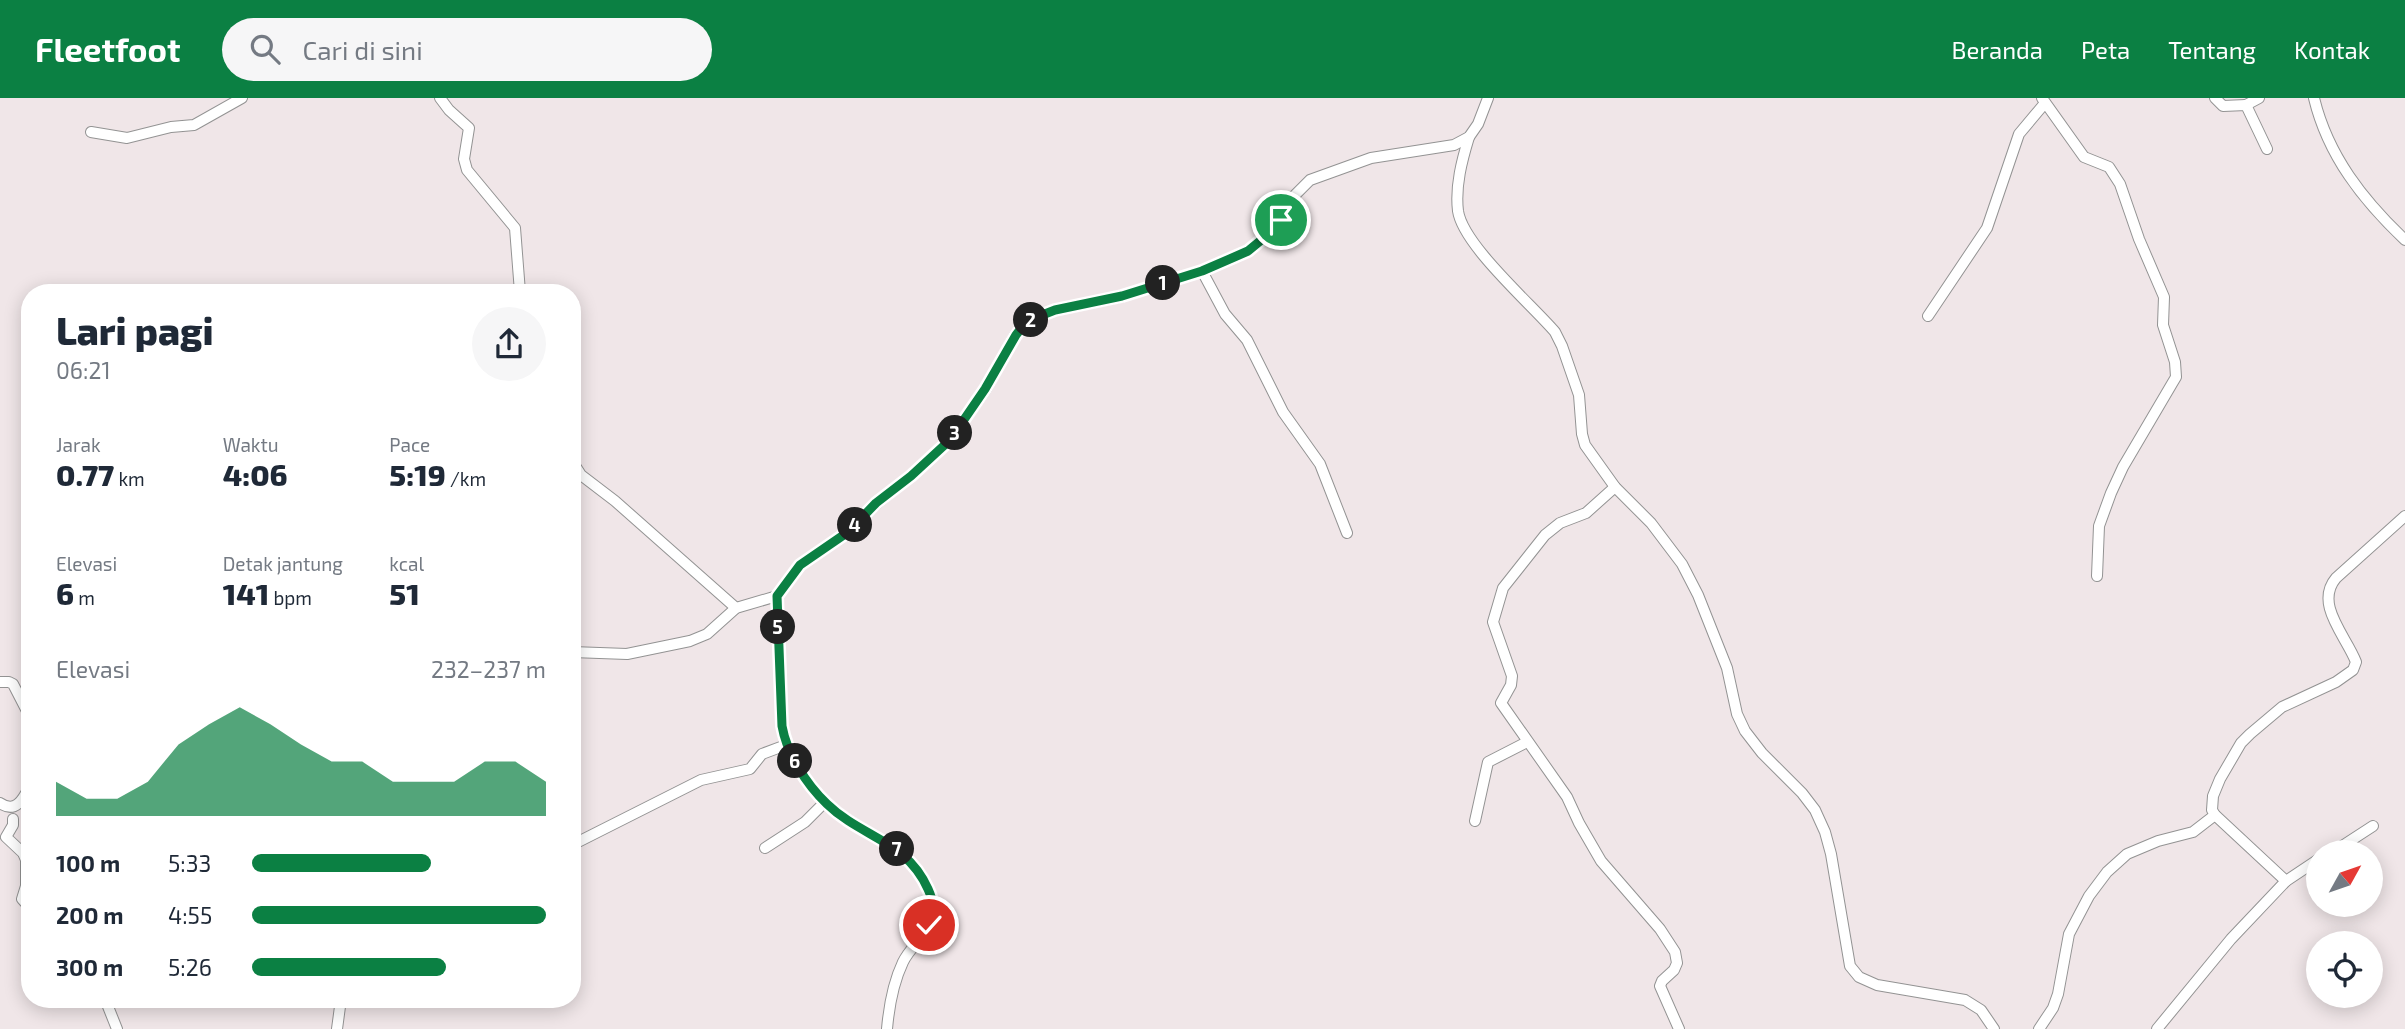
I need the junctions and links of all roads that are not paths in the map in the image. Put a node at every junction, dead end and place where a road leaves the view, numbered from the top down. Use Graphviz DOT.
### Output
graph roads {
  1 [pos="242,98"];
  2 [pos="440,98"];
  3 [pos="1488,98"];
  4 [pos="2216,98"];
  5 [pos="2259,98"];
  6 [pos="2314,98"];
  7 [pos="2044,100"];
  8 [pos="2246,105"];
  9 [pos="91,132"];
  10 [pos="1469,136"];
  11 [pos="2267,149"];
  12 [pos="2405,240"];
  13 [pos="1202,271"];
  14 [pos="519,284"];
  15 [pos="1928,316"];
  16 [pos="581,475"];
  17 [pos="1615,487"];
  18 [pos="2405,516"];
  19 [pos="1347,533"];
  20 [pos="2097,576"];
  21 [pos="777,596"];
  22 [pos="736,608"];
  23 [pos="581,652"];
  24 [pos="0,682"];
  25 [pos="21,699"];
  26 [pos="1527,742"];
  27 [pos="786,745"];
  28 [pos="21,801"];
  29 [pos="0,803"];
  30 [pos="825,803"];
  31 [pos="12,813"];
  32 [pos="2215,815"];
  33 [pos="1475,821"];
  34 [pos="2373,826"];
  35 [pos="0,834"];
  36 [pos="581,840"];
  37 [pos="2351,840"];
  38 [pos="765,848"];
  39 [pos="21,851"];
  40 [pos="2306,868"];
  41 [pos="2286,881"];
  42 [pos="109,1008"];
  43 [pos="340,1008"];
  44 [pos="117,1029"];
  45 [pos="337,1029"];
  46 [pos="887,1029"];
  47 [pos="1679,1029"];
  48 [pos="1994,1029"];
  49 [pos="2039,1029"];
  50 [pos="2157,1029"];
  1 -- 9 [label="street"];
  2 -- 14 [label="street"];
  3 -- 10 [label="street"];
  4 -- 8 [label="street"];
  5 -- 8 [label="street"];
  6 -- 12 [label="street"];
  7 -- 15 [label="street"];
  7 -- 20 [label="street"];
  8 -- 11 [label="street"];
  10 -- 13 [label="street"];
  10 -- 17 [label="street"];
  13 -- 19 [label="street"];
  13 -- 21 [label="street"];
  16 -- 22 [label="street"];
  17 -- 26 [label="street"];
  17 -- 48 [label="street"];
  18 -- 32 [label="street"];
  21 -- 22 [label="street"];
  21 -- 27 [label="street"];
  22 -- 23 [label="street"];
  24 -- 25 [label="street"];
  26 -- 33 [label="street"];
  26 -- 47 [label="street"];
  27 -- 30 [label="street"];
  27 -- 36 [label="street"];
  28 -- 31 [label="street"];
  29 -- 31 [label="street"];
  30 -- 38 [label="street"];
  30 -- 46 [label="street"];
  31 -- 35 [label="street"];
  31 -- 39 [label="street"];
  32 -- 41 [label="street"];
  32 -- 49 [label="street"];
  34 -- 37 [label="street"];
  40 -- 41 [label="street"];
  41 -- 50 [label="street"];
  42 -- 44 [label="street"];
  43 -- 45 [label="street"];
}
